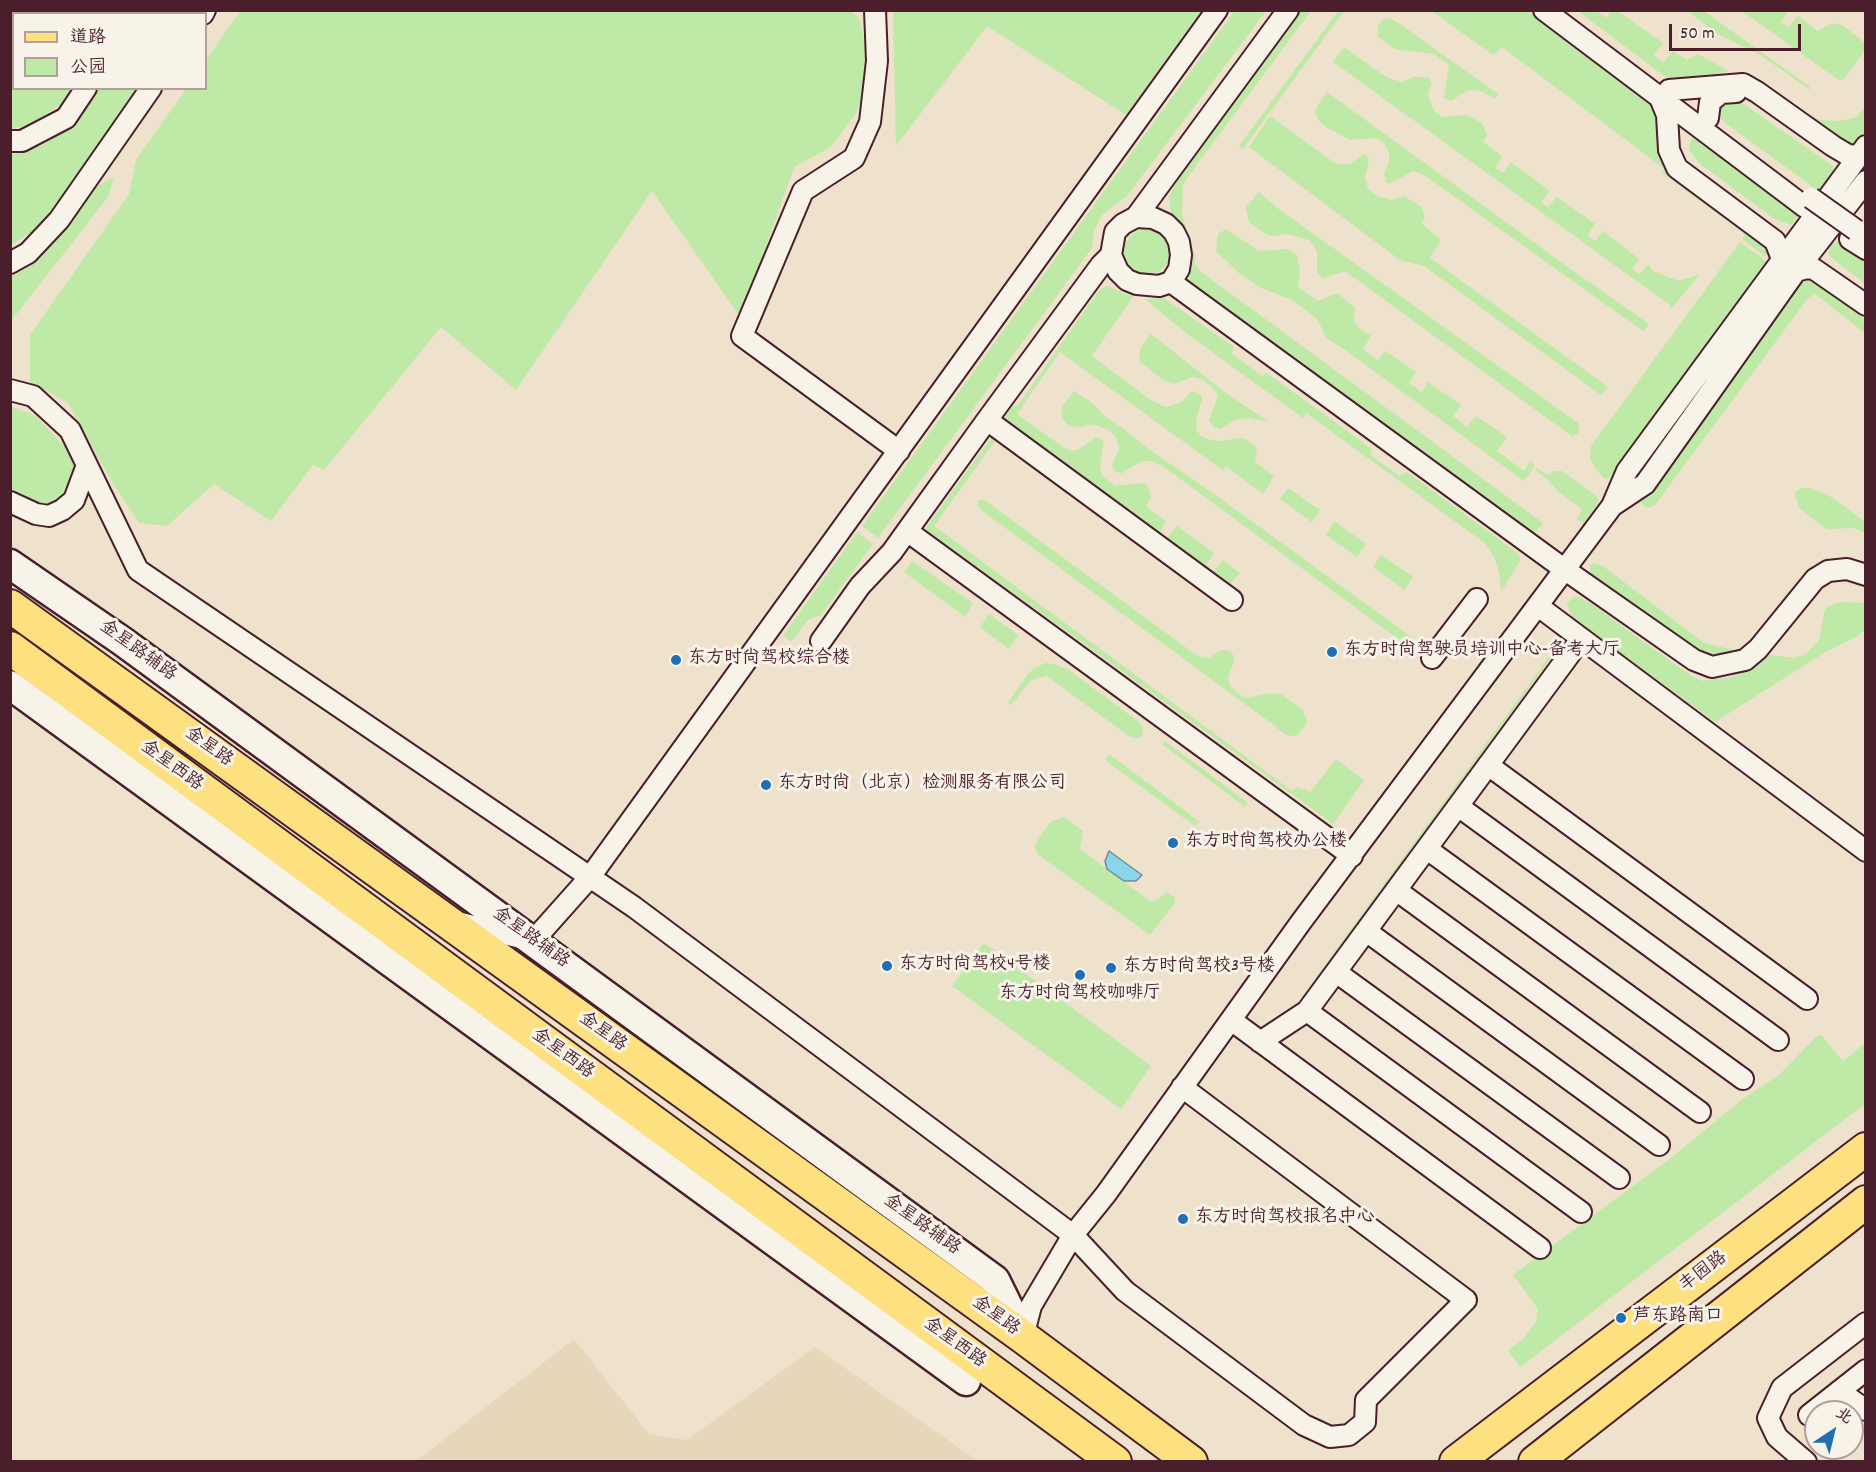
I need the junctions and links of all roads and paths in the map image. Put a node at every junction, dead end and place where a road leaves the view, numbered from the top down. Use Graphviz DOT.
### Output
graph roads {
  1 [pos="875,10"];
  2 [pos="1217,10"];
  3 [pos="1288,10"];
  4 [pos="1544,10"];
  5 [pos="1562,10"];
  6 [pos="85,90"];
  7 [pos="150,90"];
  8 [pos="1664,94"];
  9 [pos="1705,124"];
  10 [pos="10,141"];
  11 [pos="1862,151"];
  12 [pos="1842,177"];
  13 [pos="1864,186"];
  14 [pos="1136,218"];
  15 [pos="1859,238"];
  16 [pos="1804,244"];
  17 [pos="1111,255"];
  18 [pos="10,263"];
  19 [pos="1789,265"];
  20 [pos="1171,282"];
  21 [pos="1866,292"];
  22 [pos="1866,305"];
  23 [pos="10,390"];
  24 [pos="987,420"];
  25 [pos="899,451"];
  26 [pos="87,465"];
  27 [pos="10,502"];
  28 [pos="908,531"];
  29 [pos="10,564"];
  30 [pos="1564,569"];
  31 [pos="1866,575"];
  32 [pos="1477,599"];
  33 [pos="1232,600"];
  34 [pos="10,606"];
  35 [pos="1538,606"];
  36 [pos="1581,639"];
  37 [pos="821,641"];
  38 [pos="10,648"];
  39 [pos="1432,658"];
  40 [pos="10,685"];
  41 [pos="1488,765"];
  42 [pos="1458,806"];
  43 [pos="1427,849"];
  44 [pos="1866,851"];
  45 [pos="1352,856"];
  46 [pos="590,877"];
  47 [pos="1396,890"];
  48 [pos="445,920"];
  49 [pos="1366,931"];
  50 [pos="533,941"];
  51 [pos="1336,972"];
  52 [pos="1808,999"];
  53 [pos="1307,1011"];
  54 [pos="1230,1020"];
  55 [pos="1778,1040"];
  56 [pos="1260,1042"];
  57 [pos="1743,1079"];
  58 [pos="1182,1087"];
  59 [pos="1700,1112"];
  60 [pos="1659,1145"];
  61 [pos="1866,1149"];
  62 [pos="1619,1178"];
  63 [pos="1866,1202"];
  64 [pos="1581,1212"];
  65 [pos="1073,1235"];
  66 [pos="1540,1248"];
  67 [pos="1866,1323"];
  68 [pos="1023,1337"];
  69 [pos="1866,1371"];
  70 [pos="966,1381"];
  71 [pos="1839,1391"];
  72 [pos="1828,1400"];
  73 [pos="1866,1410"];
  74 [pos="1115,1461"];
  75 [pos="1191,1461"];
  76 [pos="1456,1461"];
  77 [pos="1535,1461"];
  78 [pos="1806,1461"];
  1 -- 25 [label="street"];
  2 -- 25 [label="street"];
  3 -- 14 [label="street"];
  4 -- 8 [label="street"];
  5 -- 8 [label="street"];
  6 -- 10 [label="street"];
  7 -- 18 [label="street"];
  8 -- 9 [label="street"];
  8 -- 11 [label="street"];
  8 -- 19 [label="street"];
  9 -- 12 [label="street"];
  9 -- 15 [label="street"];
  9 -- 16 [label="street"];
  11 -- 12 [label="street"];
  12 -- 16 [label="street"];
  13 -- 16 [label="street"];
  14 -- 17 [label="street"];
  14 -- 20 [label="street"];
  16 -- 19 [label="street"];
  16 -- 21 [label="street"];
  17 -- 20 [label="street"];
  17 -- 24 [label="street"];
  19 -- 22 [label="street"];
  19 -- 30 [label="street"];
  20 -- 30 [label="street"];
  23 -- 26 [label="street"];
  24 -- 28 [label="street"];
  24 -- 33 [label="street"];
  25 -- 46 [label="street"];
  26 -- 27 [label="street"];
  26 -- 46 [label="street"];
  28 -- 37 [label="street"];
  28 -- 45 [label="street"];
  29 -- 50 [label="street, 金星路辅路"];
  30 -- 31 [label="street"];
  30 -- 35 [label="street"];
  32 -- 39 [label="street"];
  34 -- 48 [label="main road, 金星路"];
  35 -- 36 [label="street"];
  35 -- 45 [label="street"];
  36 -- 41 [label="street"];
  36 -- 44 [label="street"];
  38 -- 74 [label="main road, 金星西路"];
  40 -- 70 [label="street"];
  41 -- 42 [label="street"];
  41 -- 52 [label="street"];
  42 -- 43 [label="street"];
  42 -- 55 [label="street"];
  43 -- 47 [label="street"];
  43 -- 57 [label="street"];
  45 -- 54 [label="street"];
  46 -- 50 [label="street"];
  46 -- 65 [label="street"];
  47 -- 49 [label="street"];
  47 -- 59 [label="street"];
  48 -- 50 [label="street"];
  48 -- 68 [label="main road, 金星路"];
  49 -- 51 [label="street"];
  49 -- 60 [label="street"];
  50 -- 68 [label="street, 金星路辅路"];
  51 -- 53 [label="street"];
  51 -- 62 [label="street"];
  53 -- 56 [label="street"];
  53 -- 64 [label="street"];
  54 -- 56 [label="street"];
  54 -- 58 [label="street"];
  56 -- 66 [label="street"];
  58 -- 65 [label="street"];
  58 -- 65 [label="street"];
  61 -- 76 [label="main road, 丰园路"];
  63 -- 77 [label="main road"];
  65 -- 68 [label="street"];
  67 -- 78 [label="street"];
  68 -- 75 [label="main road, 金星路"];
  69 -- 71 [label="street"];
  71 -- 72 [label="street"];
  71 -- 73 [label="street"];
}
